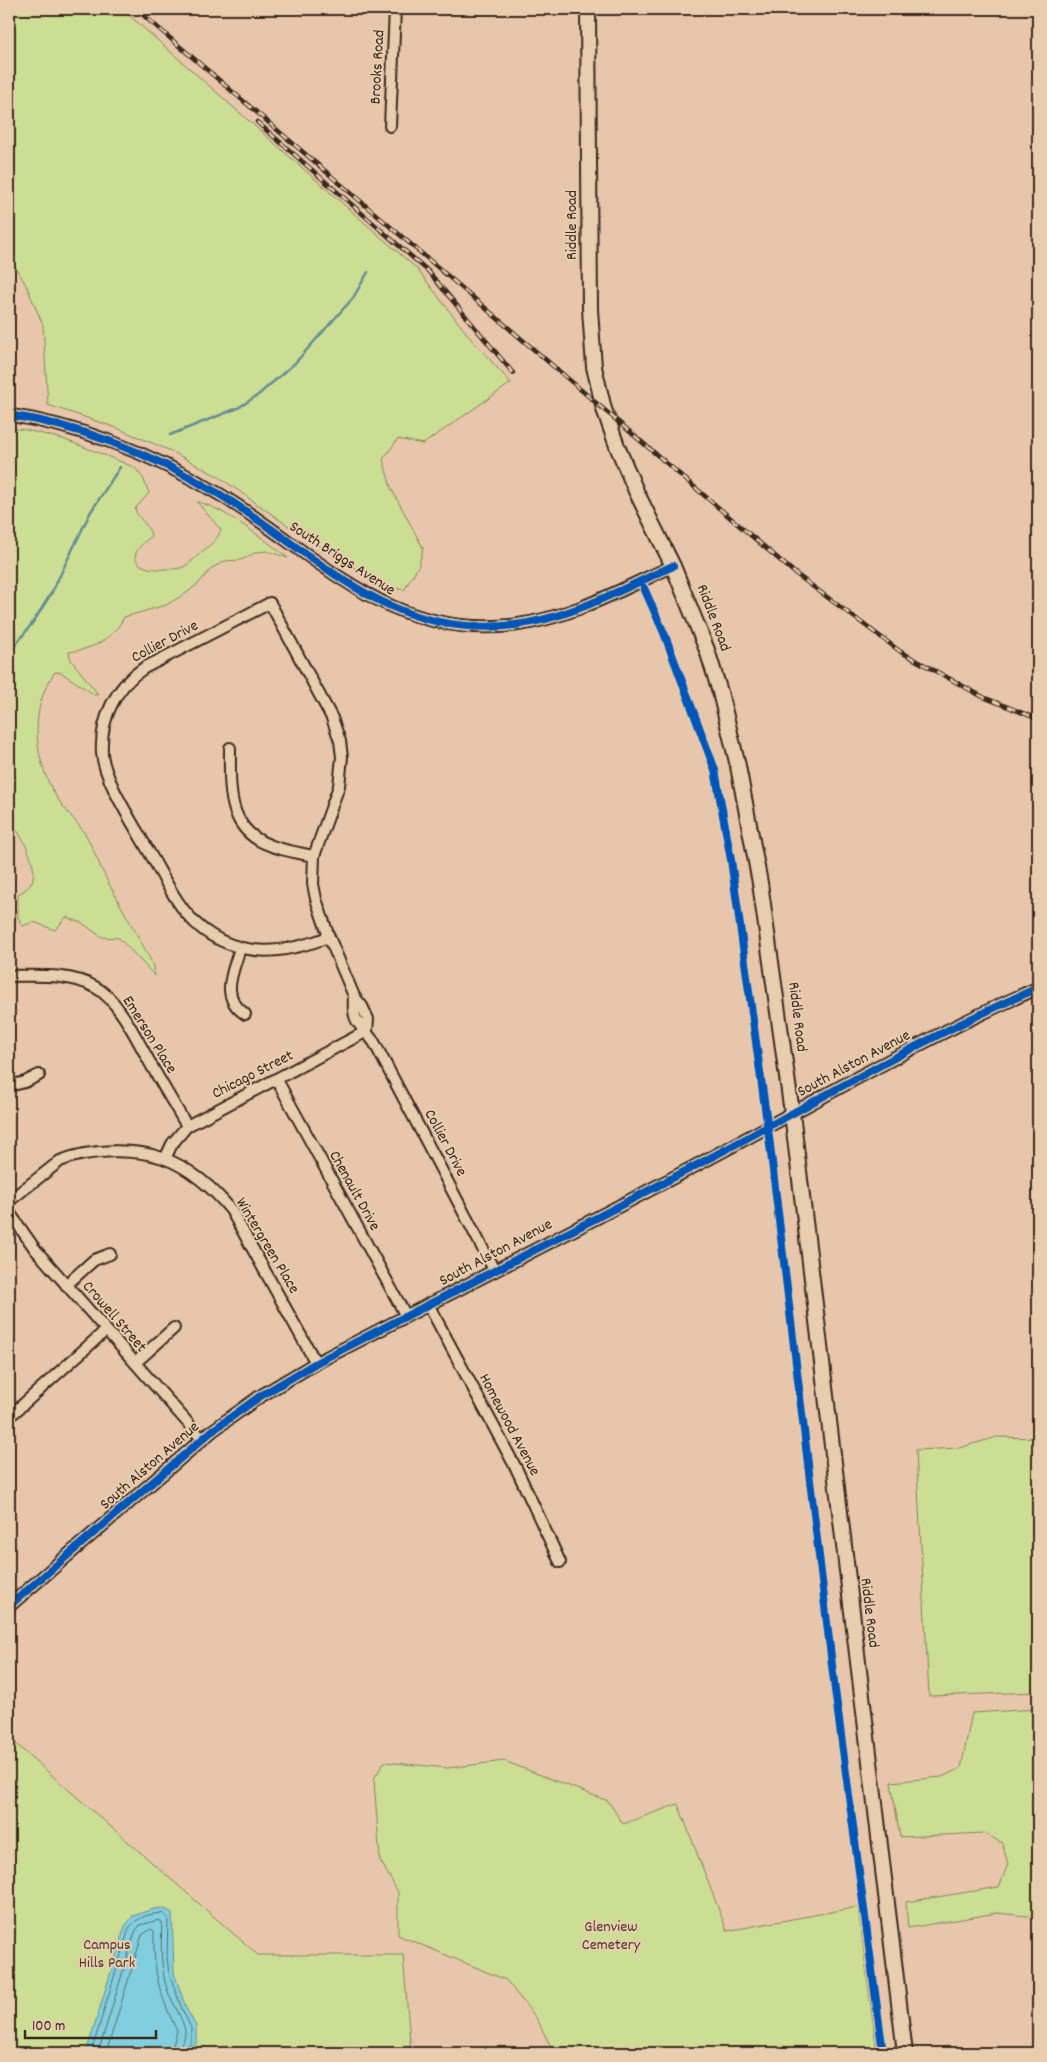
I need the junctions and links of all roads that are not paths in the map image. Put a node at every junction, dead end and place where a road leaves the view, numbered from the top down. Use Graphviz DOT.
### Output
graph roads {
  1 [pos="395,9"];
  2 [pos="588,9"];
  3 [pos="390,126"];
  4 [pos="9,415"];
  5 [pos="673,566"];
  6 [pos="230,748"];
  7 [pos="314,856"];
  8 [pos="329,937"];
  9 [pos="240,948"];
  10 [pos="9,976"];
  11 [pos="1038,988"];
  12 [pos="245,1014"];
  13 [pos="367,1032"];
  14 [pos="39,1075"];
  15 [pos="278,1080"];
  16 [pos="9,1086"];
  17 [pos="792,1113"];
  18 [pos="187,1126"];
  19 [pos="165,1159"];
  20 [pos="9,1200"];
  21 [pos="9,1212"];
  22 [pos="110,1254"];
  23 [pos="494,1270"];
  24 [pos="66,1285"];
  25 [pos="428,1304"];
  26 [pos="406,1316"];
  27 [pos="174,1328"];
  28 [pos="105,1331"];
  29 [pos="135,1363"];
  30 [pos="316,1363"];
  31 [pos="9,1417"];
  32 [pos="202,1439"];
  33 [pos="560,1562"];
  34 [pos="9,1606"];
  35 [pos="905,2053"];
  1 -- 3 [label="street, Brooks Road"];
  2 -- 5 [label="main road, Riddle Road"];
  4 -- 5 [label="street, South Briggs Avenue"];
  5 -- 17 [label="main road, Riddle Road"];
  6 -- 7 [label="street"];
  7 -- 8 [label="street, Collier Drive"];
  7 -- 9 [label="street, Collier Drive"];
  8 -- 9 [label="street, Collier Drive"];
  8 -- 13 [label="street, Collier Drive"];
  9 -- 12 [label="street"];
  10 -- 18 [label="street, Emerson Place"];
  11 -- 17 [label="street, South Alston Avenue"];
  13 -- 15 [label="street, Chicago Street"];
  13 -- 23 [label="street, Collier Drive"];
  14 -- 16 [label="street"];
  15 -- 18 [label="street, Chicago Street"];
  15 -- 26 [label="street, Chenault Drive"];
  17 -- 23 [label="street, South Alston Avenue"];
  17 -- 35 [label="main road, Riddle Road"];
  18 -- 19 [label="street, Chicago Street"];
  19 -- 20 [label="street, Wintergreen Place"];
  19 -- 30 [label="street, Wintergreen Place"];
  21 -- 24 [label="street, Crowell Street"];
  22 -- 24 [label="street"];
  23 -- 25 [label="street, South Alston Avenue"];
  24 -- 28 [label="street, Crowell Street"];
  25 -- 26 [label="street, South Alston Avenue"];
  25 -- 33 [label="street, Homewood Avenue"];
  26 -- 30 [label="street, South Alston Avenue"];
  27 -- 29 [label="street"];
  28 -- 29 [label="street, Crowell Street"];
  28 -- 31 [label="street"];
  29 -- 32 [label="street, Crowell Street"];
  30 -- 32 [label="street, South Alston Avenue"];
  32 -- 34 [label="street, South Alston Avenue"];
}
